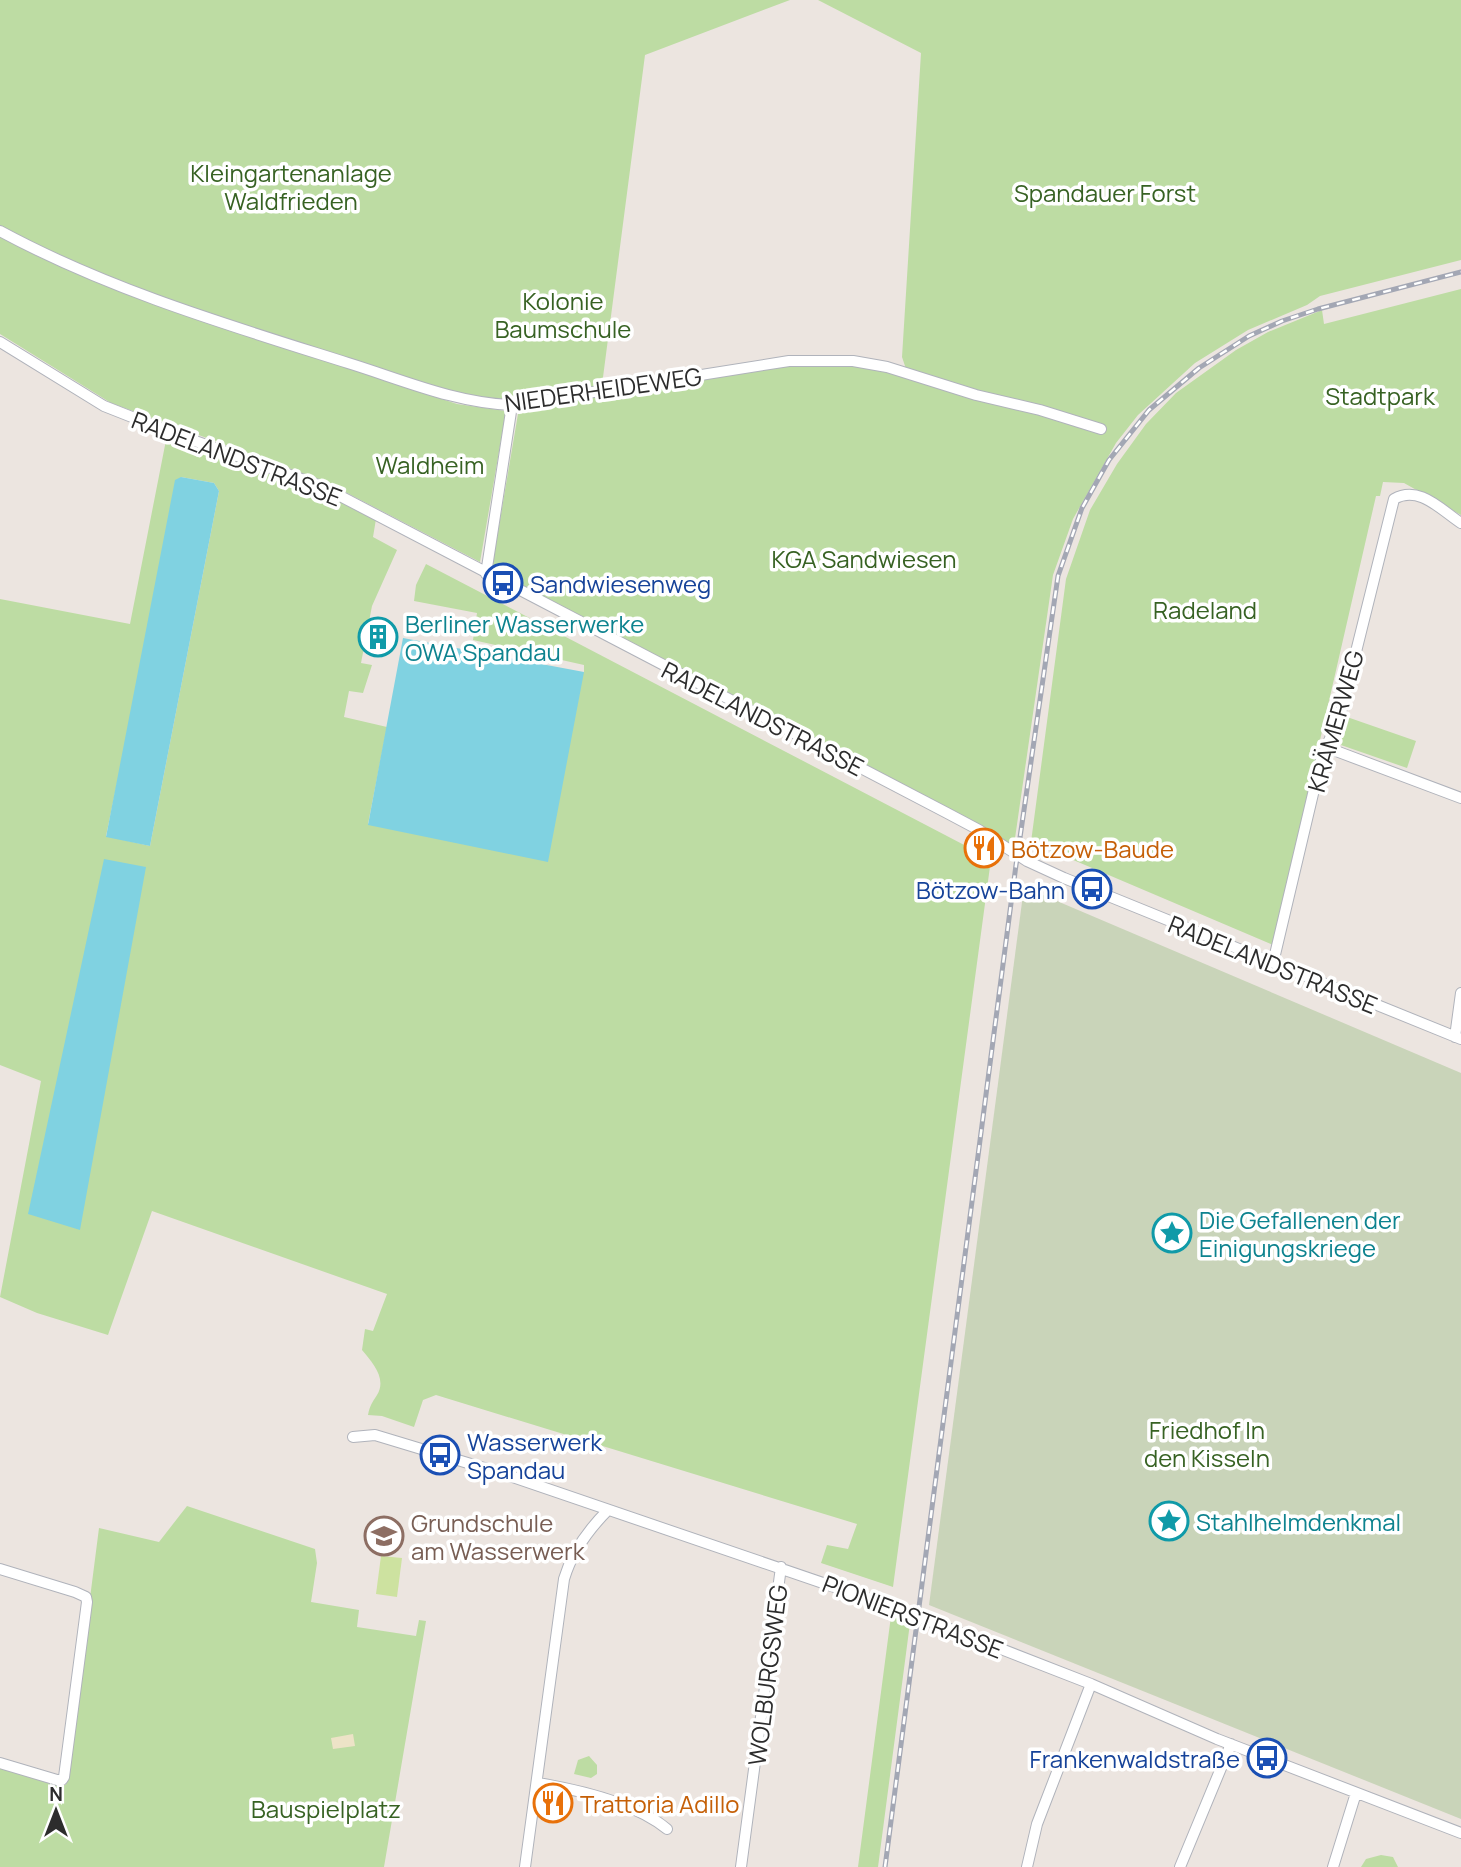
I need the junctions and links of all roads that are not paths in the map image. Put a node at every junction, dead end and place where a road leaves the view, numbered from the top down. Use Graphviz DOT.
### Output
graph roads {
  1 [pos="0,231"];
  2 [pos="0,342"];
  3 [pos="512,405"];
  4 [pos="1101,429"];
  5 [pos="1461,523"];
  6 [pos="485,574"];
  7 [pos="1328,748"];
  8 [pos="1461,798"];
  9 [pos="1273,963"];
  10 [pos="1461,993"];
  11 [pos="1458,1038"];
  12 [pos="353,1437"];
  13 [pos="608,1510"];
  14 [pos="781,1567"];
  15 [pos="0,1569"];
  16 [pos="1091,1684"];
  17 [pos="1231,1744"];
  18 [pos="0,1763"];
  19 [pos="538,1783"];
  20 [pos="1356,1793"];
  21 [pos="667,1829"];
  22 [pos="1461,1833"];
  23 [pos="525,1867"];
  24 [pos="741,1867"];
  25 [pos="1027,1867"];
  26 [pos="1180,1867"];
  27 [pos="1333,1867"];
  1 -- 3 [label="street, NIEDERHEIDEWEG"];
  2 -- 6 [label="street, RADELANDSTRASSE"];
  3 -- 4 [label="street, NIEDERHEIDEWEG"];
  3 -- 6 [label="street"];
  5 -- 7 [label="street, KRÄMERWEG"];
  6 -- 9 [label="street, RADELANDSTRASSE"];
  7 -- 8 [label="street"];
  7 -- 9 [label="street, KRÄMERWEG"];
  9 -- 11 [label="street, RADELANDSTRASSE"];
  10 -- 11 [label="street"];
  12 -- 13 [label="street, PIONIERSTRASSE"];
  13 -- 14 [label="street, PIONIERSTRASSE"];
  13 -- 19 [label="street"];
  14 -- 16 [label="street, PIONIERSTRASSE"];
  14 -- 24 [label="street, WOLBURGSWEG"];
  15 -- 18 [label="street"];
  16 -- 17 [label="street, PIONIERSTRASSE"];
  16 -- 25 [label="street"];
  17 -- 20 [label="street, PIONIERSTRASSE"];
  17 -- 26 [label="street"];
  19 -- 21 [label="street"];
  19 -- 23 [label="street"];
  20 -- 22 [label="street, PIONIERSTRASSE"];
  20 -- 27 [label="street"];
}
